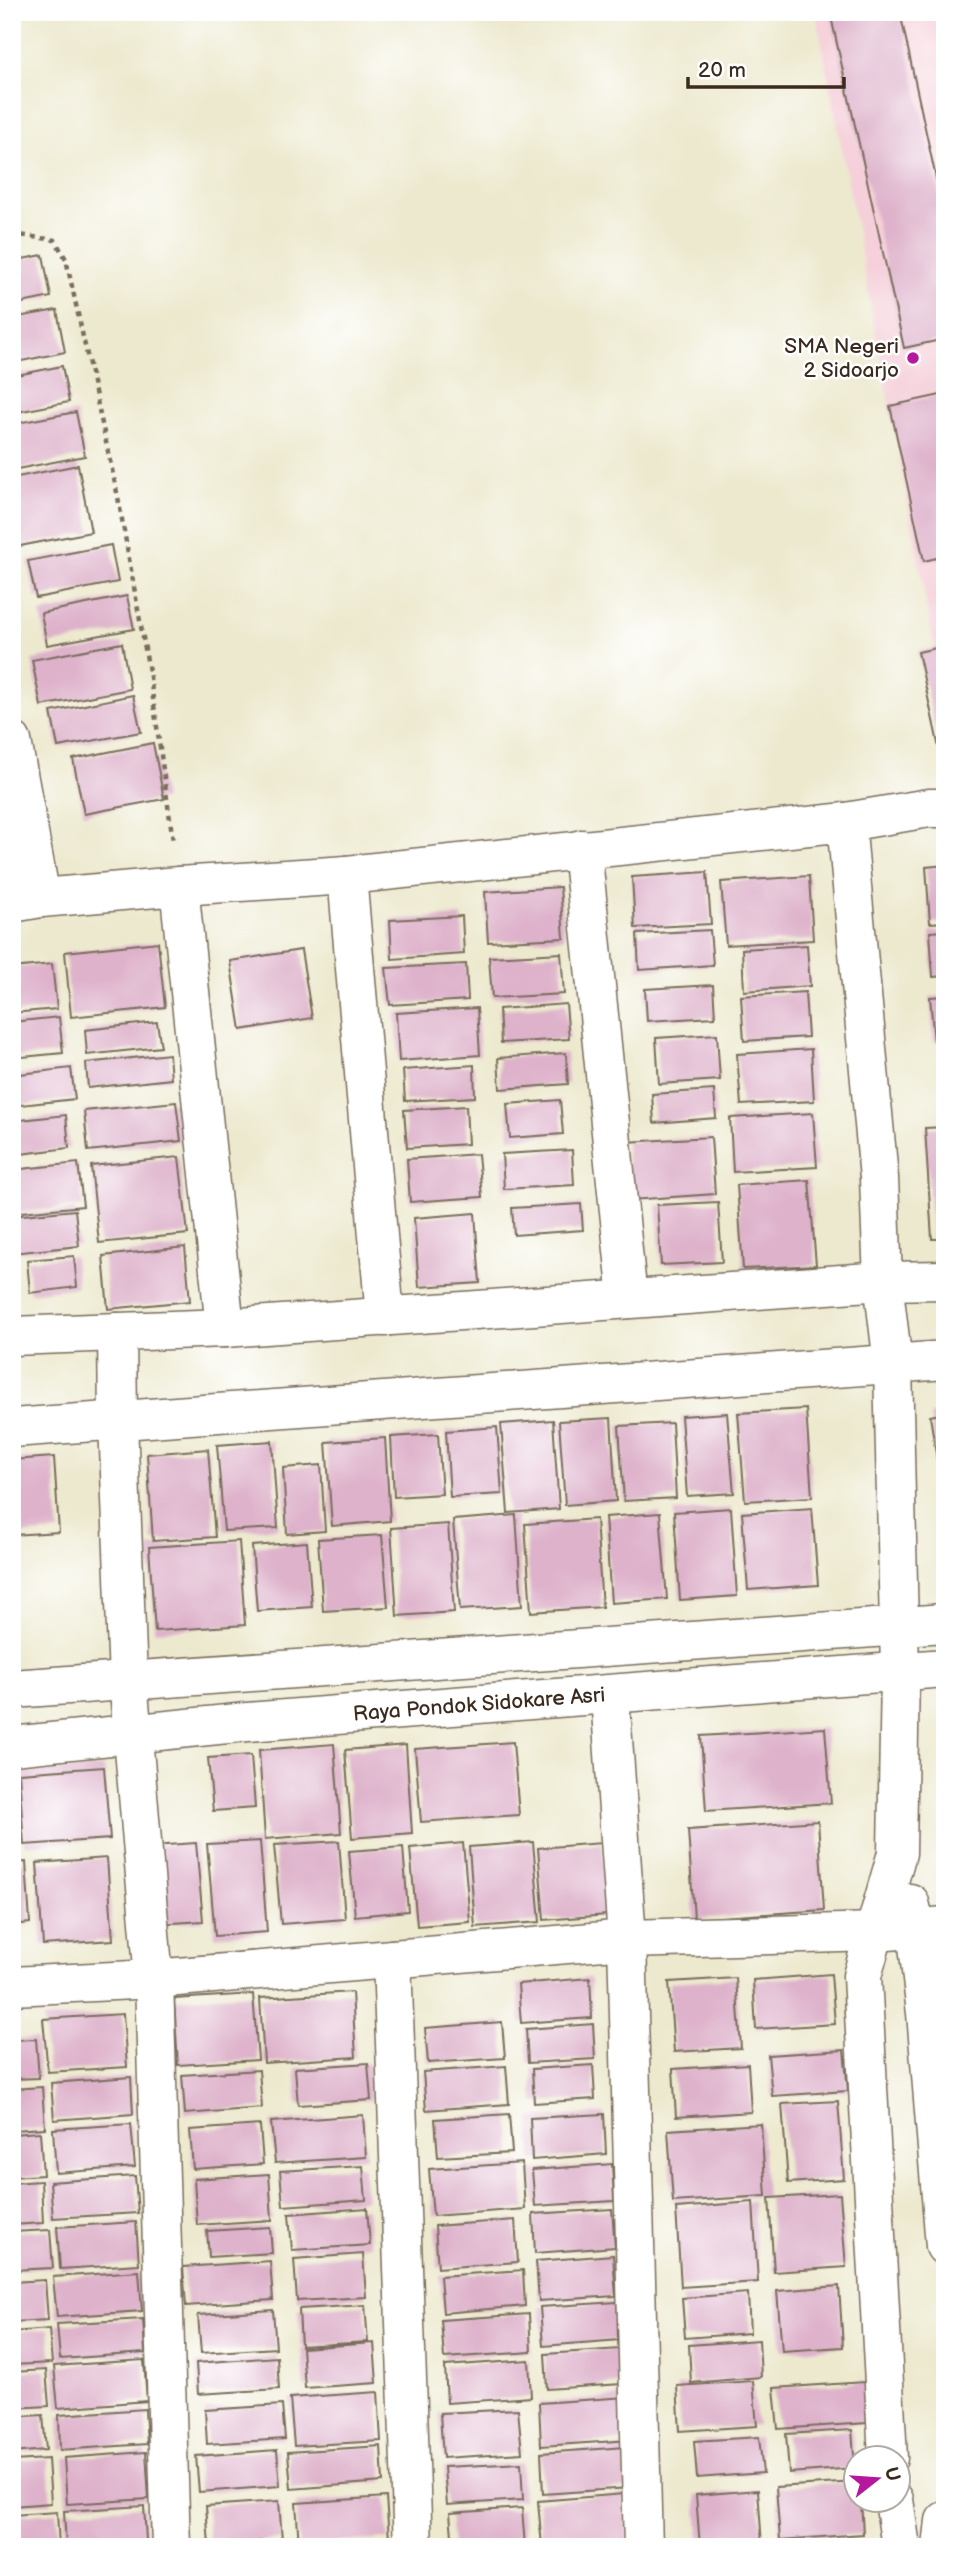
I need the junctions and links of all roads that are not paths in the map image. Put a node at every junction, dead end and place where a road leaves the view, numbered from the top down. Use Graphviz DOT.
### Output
graph roads {
  1 [pos="12,741"];
  2 [pos="945,808"];
  3 [pos="846,822"];
  4 [pos="20,825"];
  5 [pos="582,849"];
  6 [pos="347,875"];
  7 [pos="179,886"];
  8 [pos="27,900"];
  9 [pos="945,1280"];
  10 [pos="883,1281"];
  11 [pos="628,1299"];
  12 [pos="386,1317"];
  13 [pos="225,1328"];
  14 [pos="117,1332"];
  15 [pos="12,1336"];
  16 [pos="945,1360"];
  17 [pos="893,1364"];
  18 [pos="118,1421"];
  19 [pos="12,1428"];
  20 [pos="924,1624"];
  21 [pos="945,1668"];
  22 [pos="900,1672"];
  23 [pos="128,1680"];
  24 [pos="12,1689"];
  25 [pos="610,1696"];
  26 [pos="134,1733"];
  27 [pos="12,1746"];
  28 [pos="897,1853"];
  29 [pos="931,1927"];
  30 [pos="876,1931"];
  31 [pos="627,1939"];
  32 [pos="392,1959"];
  33 [pos="154,1979"];
  34 [pos="12,1986"];
  35 [pos="943,2188"];
  36 [pos="945,2246"];
  37 [pos="887,2444"];
  38 [pos="896,2514"];
  39 [pos="945,2521"];
  40 [pos="171,2547"];
  41 [pos="413,2547"];
  42 [pos="643,2547"];
  43 [pos="901,2547"];
  44 [pos="942,2547"];
  1 -- 4 [label="street"];
  2 -- 3 [label="street"];
  3 -- 5 [label="street"];
  3 -- 10 [label="street"];
  4 -- 8 [label="street"];
  5 -- 6 [label="street"];
  5 -- 11 [label="street"];
  6 -- 7 [label="street"];
  6 -- 12 [label="street"];
  7 -- 8 [label="street"];
  7 -- 13 [label="street"];
  9 -- 10 [label="street"];
  10 -- 11 [label="street"];
  10 -- 17 [label="street"];
  11 -- 12 [label="street"];
  12 -- 13 [label="street"];
  13 -- 14 [label="street"];
  14 -- 15 [label="street"];
  14 -- 18 [label="street"];
  16 -- 17 [label="street"];
  17 -- 18 [label="street"];
  17 -- 20 [label="street"];
  18 -- 19 [label="street"];
  18 -- 23 [label="street"];
  20 -- 22 [label="street"];
  20 -- 23 [label="street"];
  21 -- 22 [label="street, Raya Pondok Sidokare Asri"];
  22 -- 25 [label="street, Raya Pondok Sidokare Asri"];
  22 -- 28 [label="street"];
  23 -- 24 [label="street"];
  23 -- 26 [label="street"];
  25 -- 26 [label="street, Raya Pondok Sidokare Asri"];
  25 -- 31 [label="street"];
  26 -- 27 [label="street, Raya Pondok Sidokare Asri"];
  26 -- 33 [label="street"];
  28 -- 29 [label="street"];
  28 -- 30 [label="street"];
  29 -- 30 [label="street"];
  29 -- 35 [label="street"];
  30 -- 31 [label="street"];
  30 -- 37 [label="street"];
  31 -- 32 [label="street"];
  31 -- 42 [label="street"];
  32 -- 33 [label="street"];
  32 -- 41 [label="street"];
  33 -- 34 [label="street"];
  33 -- 40 [label="street"];
  35 -- 36 [label="street"];
  38 -- 43 [label="street"];
  39 -- 44 [label="street"];
}
